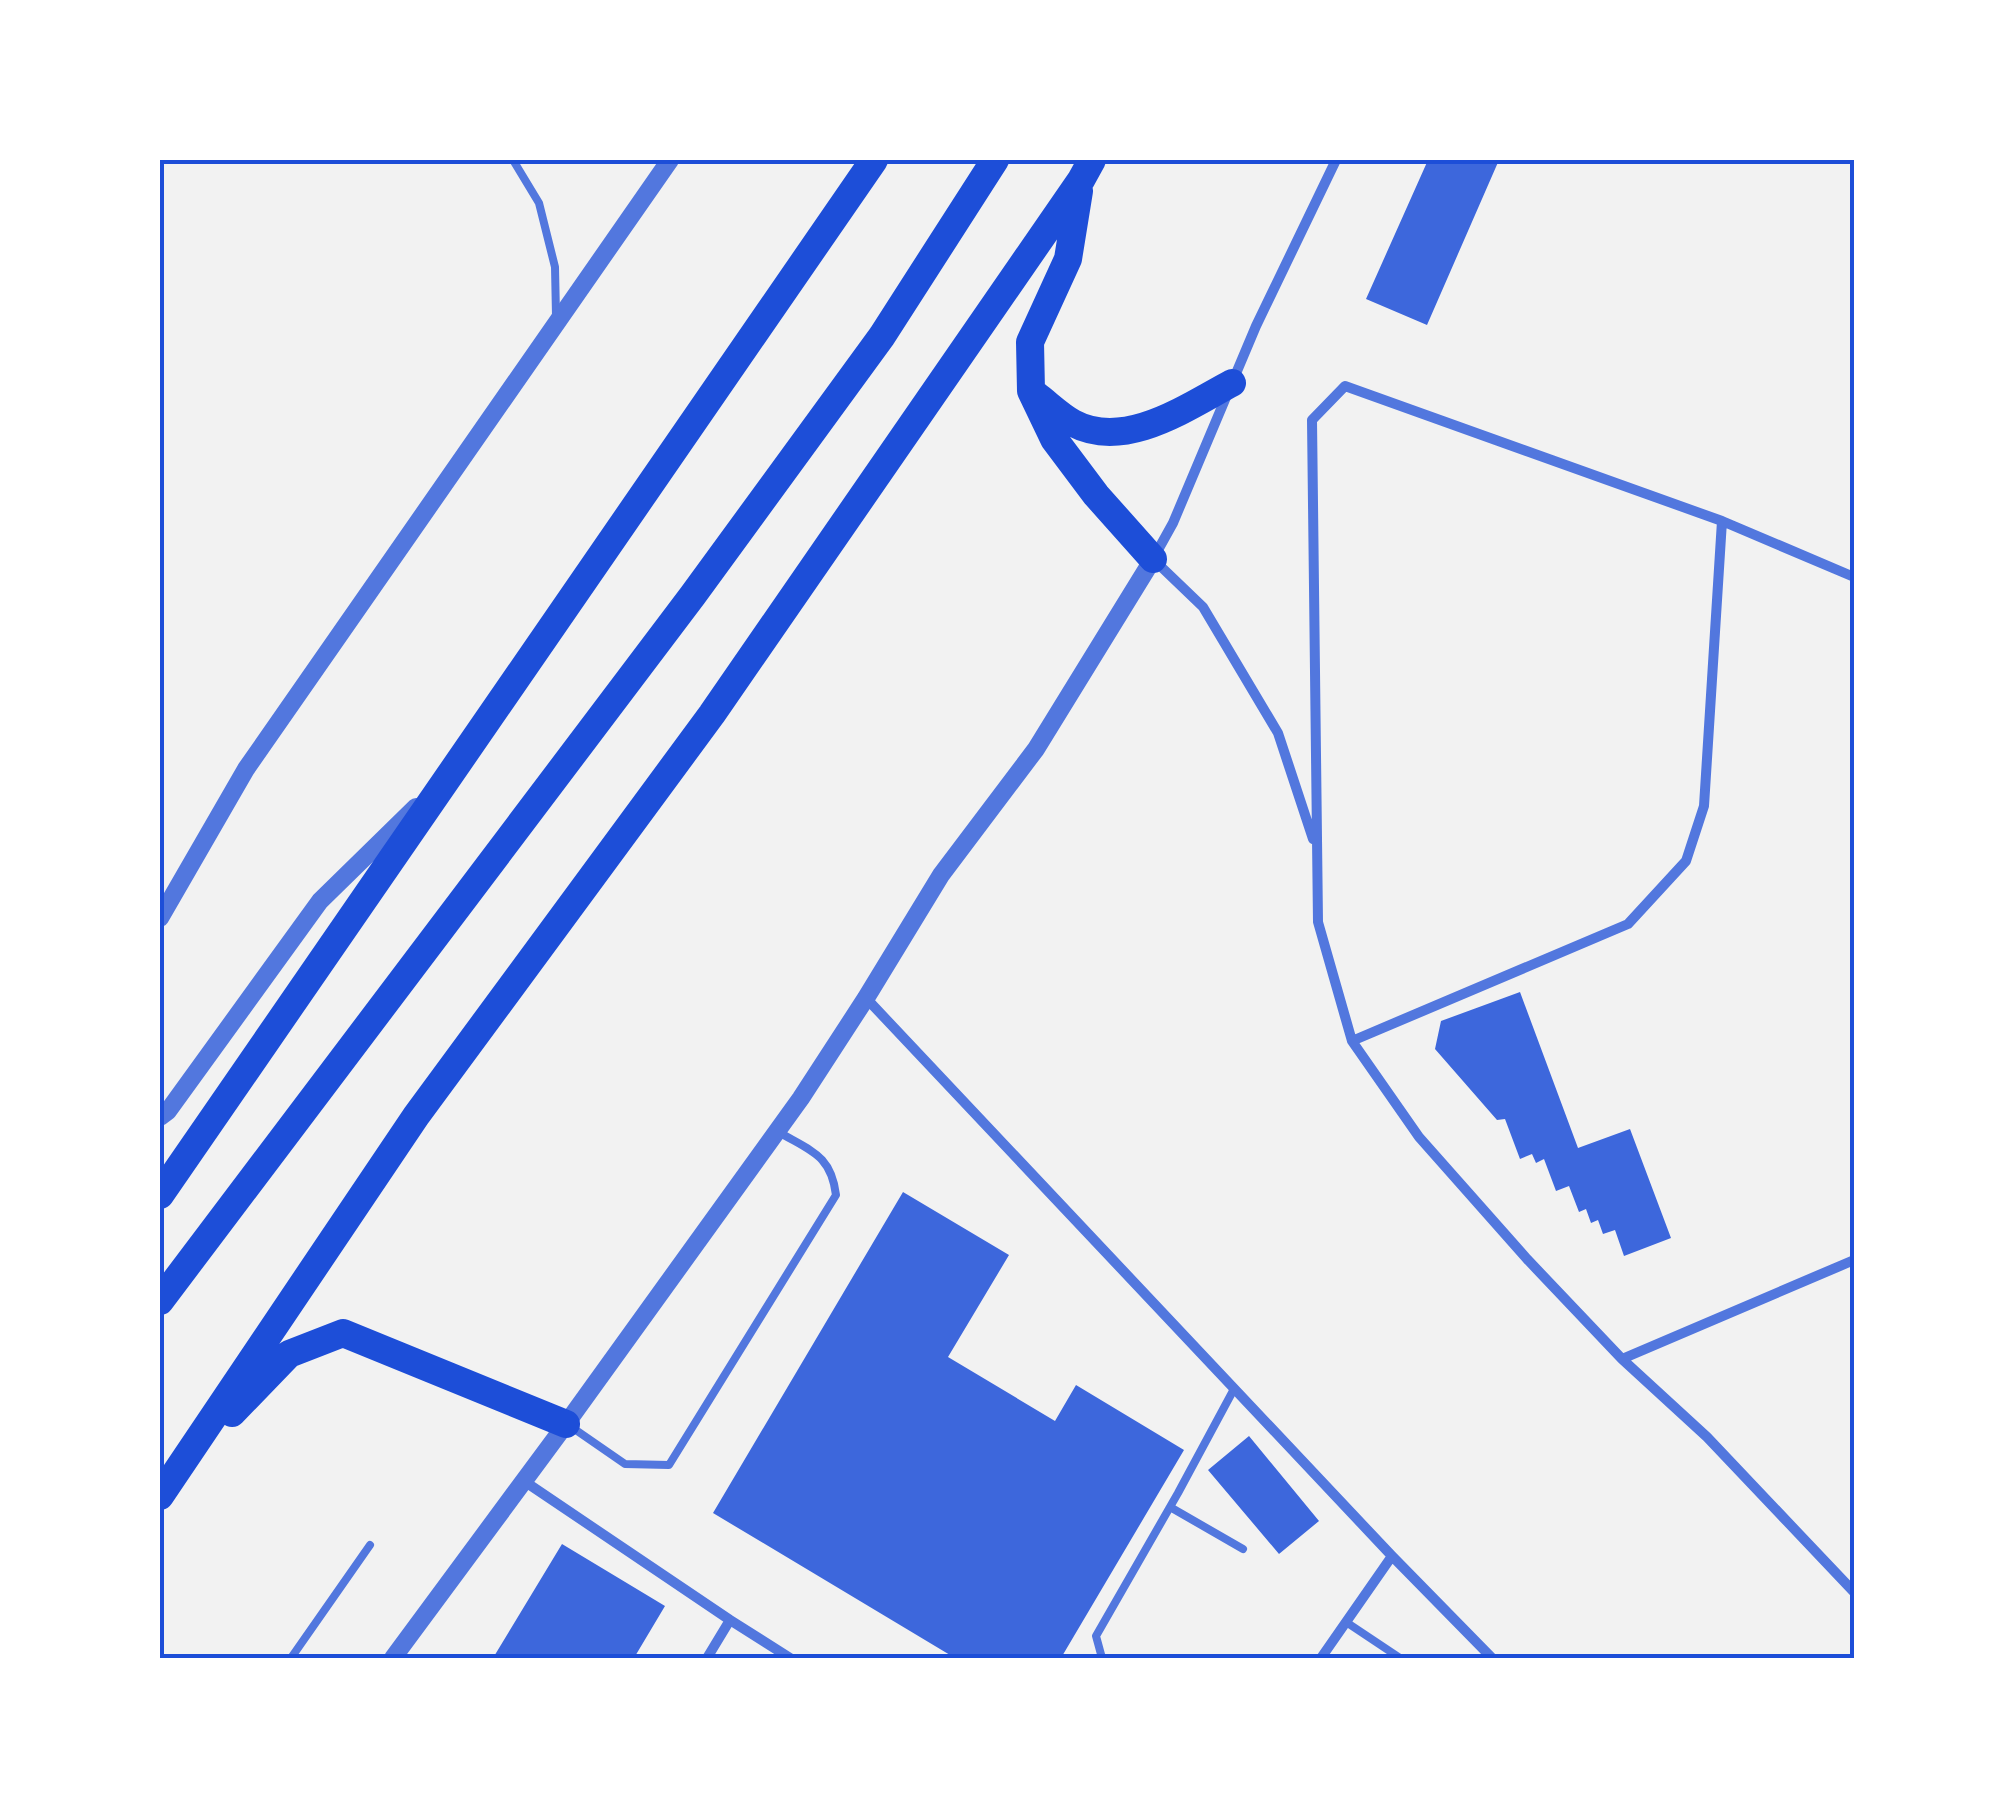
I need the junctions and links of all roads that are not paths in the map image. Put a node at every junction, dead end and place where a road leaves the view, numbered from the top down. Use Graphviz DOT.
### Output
graph roads {
  1 [pos="513,160"];
  2 [pos="670,160"];
  3 [pos="874,160"];
  4 [pos="996,160"];
  5 [pos="1336,160"];
  6 [pos="1087,170"];
  7 [pos="556,322"];
  8 [pos="1232,383"];
  9 [pos="1031,392"];
  10 [pos="1722,520"];
  11 [pos="1153,559"];
  12 [pos="1854,577"];
  13 [pos="452,772"];
  14 [pos="1317,850"];
  15 [pos="160,918"];
  16 [pos="866,998"];
  17 [pos="1352,1041"];
  18 [pos="160,1116"];
  19 [pos="777,1130"];
  20 [pos="160,1195"];
  21 [pos="1854,1260"];
  22 [pos="160,1301"];
  23 [pos="1622,1358"];
  24 [pos="1234,1389"];
  25 [pos="566,1424"];
  26 [pos="179,1468"];
  27 [pos="524,1481"];
  28 [pos="160,1496"];
  29 [pos="1170,1508"];
  30 [pos="370,1545"];
  31 [pos="1243,1549"];
  32 [pos="1392,1556"];
  33 [pos="1854,1592"];
  34 [pos="730,1620"];
  35 [pos="1346,1622"];
  36 [pos="291,1658"];
  37 [pos="393,1658"];
  38 [pos="707,1658"];
  39 [pos="790,1658"];
  40 [pos="1102,1658"];
  41 [pos="1321,1658"];
  42 [pos="1400,1658"];
  43 [pos="1492,1658"];
  1 -- 7 [label="lane"];
  2 -- 7 [label="street"];
  3 -- 13 [label="highway"];
  4 -- 22 [label="highway"];
  5 -- 8 [label="street"];
  6 -- 9 [label="highway"];
  6 -- 26 [label="highway"];
  7 -- 15 [label="street"];
  8 -- 9 [label="highway"];
  8 -- 11 [label="street"];
  9 -- 11 [label="highway"];
  10 -- 12 [label="street"];
  10 -- 14 [label="street"];
  10 -- 17 [label="street"];
  11 -- 14 [label="street"];
  11 -- 16 [label="street"];
  13 -- 18 [label="street"];
  13 -- 20 [label="highway"];
  14 -- 17 [label="street"];
  16 -- 19 [label="street"];
  16 -- 24 [label="street"];
  17 -- 23 [label="street"];
  19 -- 25 [label="street"];
  19 -- 25 [label="lane"];
  21 -- 23 [label="street"];
  23 -- 33 [label="street"];
  24 -- 29 [label="lane"];
  24 -- 32 [label="street"];
  25 -- 26 [label="highway"];
  25 -- 27 [label="street"];
  26 -- 28 [label="highway"];
  27 -- 34 [label="street"];
  27 -- 37 [label="street"];
  29 -- 31 [label="lane"];
  29 -- 40 [label="lane"];
  30 -- 36 [label="lane"];
  32 -- 35 [label="street"];
  32 -- 43 [label="street"];
  34 -- 38 [label="street"];
  34 -- 39 [label="street"];
  35 -- 41 [label="street"];
  35 -- 42 [label="lane"];
}
